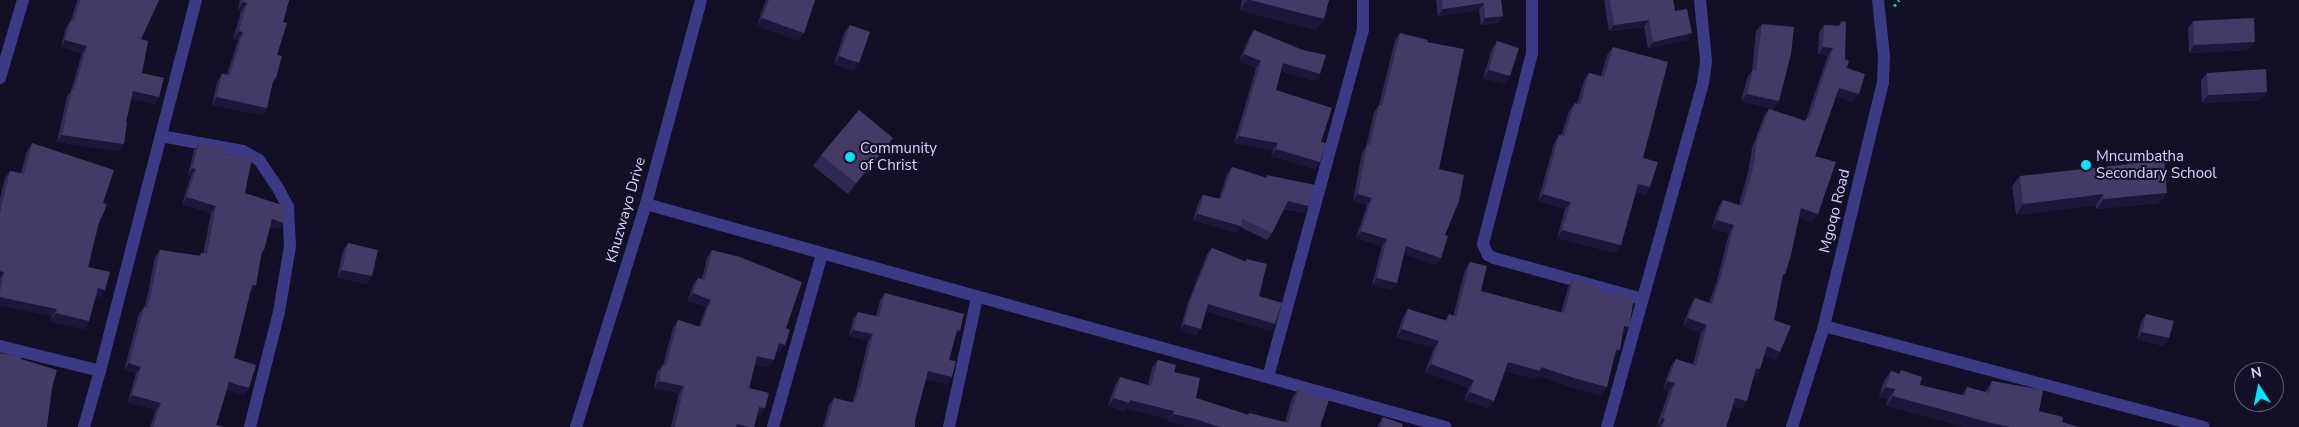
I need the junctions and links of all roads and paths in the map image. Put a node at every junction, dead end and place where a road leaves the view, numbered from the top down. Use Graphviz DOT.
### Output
graph roads {
  1 [pos="23,0"];
  2 [pos="196,0"];
  3 [pos="701,0"];
  4 [pos="1363,0"];
  5 [pos="1532,0"];
  6 [pos="1700,0"];
  7 [pos="1878,0"];
  8 [pos="0,78"];
  9 [pos="161,136"];
  10 [pos="646,204"];
  11 [pos="822,254"];
  12 [pos="977,298"];
  13 [pos="1642,299"];
  14 [pos="1824,326"];
  15 [pos="0,346"];
  16 [pos="100,371"];
  17 [pos="1268,377"];
  18 [pos="84,427"];
  19 [pos="250,427"];
  20 [pos="576,427"];
  21 [pos="773,427"];
  22 [pos="949,427"];
  23 [pos="1446,427"];
  24 [pos="1607,427"];
  25 [pos="1792,427"];
  26 [pos="2204,427"];
  1 -- 8 [label="street"];
  2 -- 9 [label="street"];
  3 -- 10 [label="street, Khuzwayo Drive"];
  4 -- 17 [label="street"];
  5 -- 13 [label="street"];
  6 -- 13 [label="street"];
  7 -- 14 [label="street, Mgoqo Road"];
  9 -- 16 [label="street"];
  9 -- 19 [label="street"];
  10 -- 11 [label="street"];
  10 -- 20 [label="street, Khuzwayo Drive"];
  11 -- 12 [label="street"];
  11 -- 21 [label="street"];
  12 -- 17 [label="street"];
  12 -- 22 [label="street"];
  13 -- 24 [label="street"];
  14 -- 25 [label="street, Mgoqo Road"];
  14 -- 26 [label="street"];
  15 -- 16 [label="street"];
  16 -- 18 [label="street"];
  17 -- 23 [label="street"];
}
